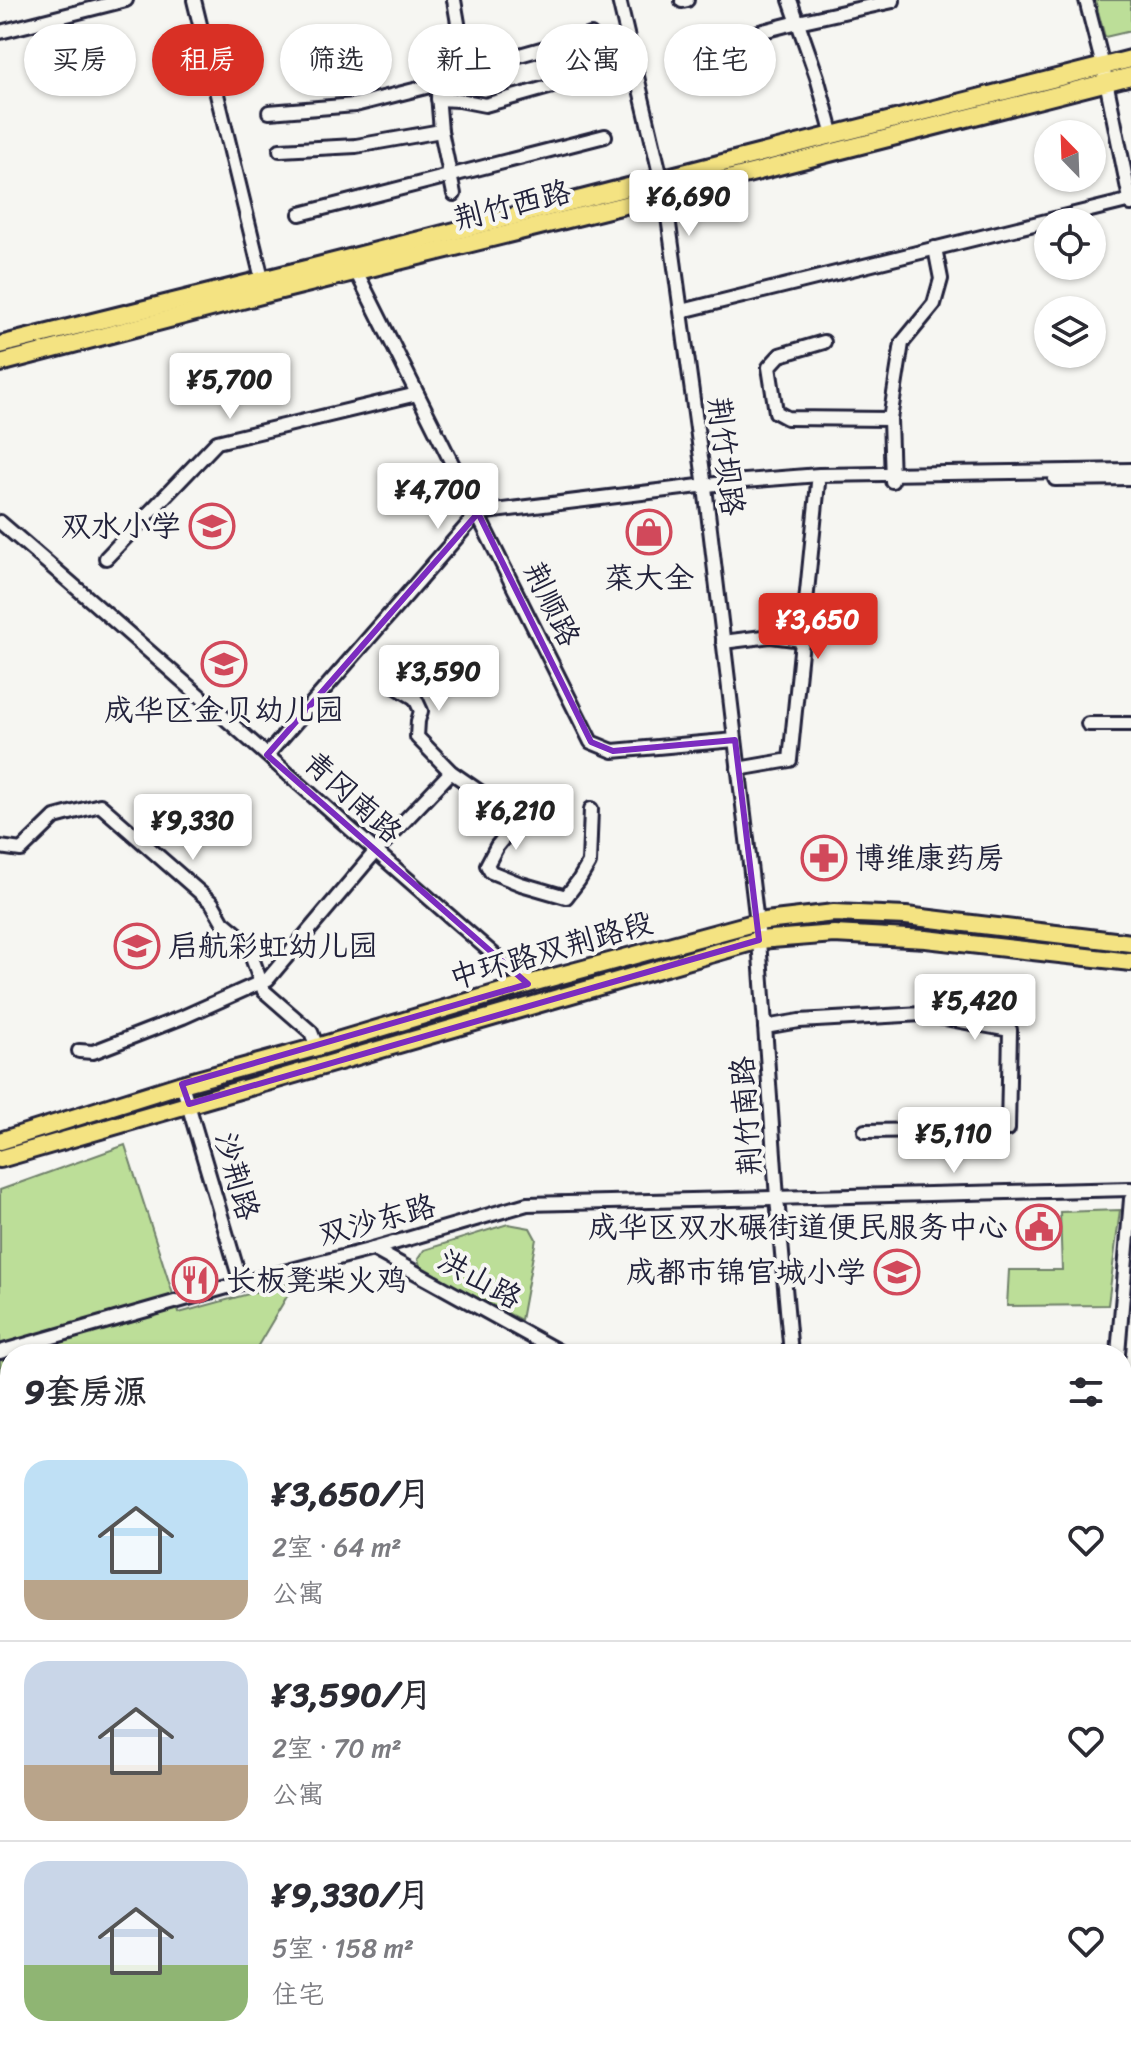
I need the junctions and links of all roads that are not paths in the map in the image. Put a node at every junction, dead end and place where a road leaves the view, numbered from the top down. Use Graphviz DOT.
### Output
graph roads {
  1 [pos="126,0"];
  2 [pos="194,0"];
  3 [pos="454,0"];
  4 [pos="619,0"];
  5 [pos="790,0"];
  6 [pos="1086,0"];
  7 [pos="893,1"];
  8 [pos="798,22"];
  9 [pos="458,24"];
  10 [pos="776,28"];
  11 [pos="0,32"];
  12 [pos="1131,59"];
  13 [pos="1105,74"];
  14 [pos="1131,76"];
  15 [pos="408,90"];
  16 [pos="536,91"];
  17 [pos="438,96"];
  18 [pos="438,99"];
  19 [pos="269,112"];
  20 [pos="441,131"];
  21 [pos="605,136"];
  22 [pos="833,136"];
  23 [pos="280,150"];
  24 [pos="450,176"];
  25 [pos="663,187"];
  26 [pos="454,194"];
  27 [pos="1131,201"];
  28 [pos="300,214"];
  29 [pos="935,248"];
  30 [pos="357,273"];
  31 [pos="264,287"];
  32 [pos="682,311"];
  33 [pos="824,342"];
  34 [pos="0,345"];
  35 [pos="0,363"];
  36 [pos="417,394"];
  37 [pos="890,419"];
  38 [pos="1131,470"];
  39 [pos="891,477"];
  40 [pos="1131,478"];
  41 [pos="818,483"];
  42 [pos="705,487"];
  43 [pos="478,513"];
  44 [pos="0,522"];
  45 [pos="106,558"];
  46 [pos="802,640"];
  47 [pos="723,642"];
  48 [pos="395,686"];
  49 [pos="1088,724"];
  50 [pos="1131,724"];
  51 [pos="735,740"];
  52 [pos="267,755"];
  53 [pos="738,769"];
  54 [pos="451,772"];
  55 [pos="591,809"];
  56 [pos="0,847"];
  57 [pos="375,852"];
  58 [pos="757,922"];
  59 [pos="759,940"];
  60 [pos="1131,943"];
  61 [pos="1131,962"];
  62 [pos="261,982"];
  63 [pos="528,984"];
  64 [pos="765,1027"];
  65 [pos="317,1047"];
  66 [pos="79,1051"];
  67 [pos="182,1084"];
  68 [pos="189,1104"];
  69 [pos="865,1131"];
  70 [pos="0,1141"];
  71 [pos="0,1159"];
  72 [pos="1131,1189"];
  73 [pos="777,1198"];
  74 [pos="1131,1199"];
  75 [pos="373,1249"];
  76 [pos="241,1283"];
  77 [pos="28,1344"];
  78 [pos="545,1344"];
  79 [pos="790,1344"];
  80 [pos="1119,1344"];
  1 -- 11 [label="street"];
  2 -- 31 [label="street"];
  3 -- 9 [label="street"];
  4 -- 25 [label="street, 荆竹坝路"];
  5 -- 8 [label="street"];
  6 -- 13 [label="street"];
  7 -- 8 [label="street"];
  8 -- 10 [label="street"];
  8 -- 22 [label="street"];
  12 -- 13 [label="main road, 荆竹西路"];
  13 -- 14 [label="main road, 荆竹西路"];
  13 -- 22 [label="main road, 荆竹西路"];
  13 -- 25 [label="main road, 荆竹西路"];
  13 -- 27 [label="street"];
  15 -- 19 [label="street"];
  16 -- 18 [label="street"];
  17 -- 18 [label="street"];
  18 -- 20 [label="street"];
  20 -- 23 [label="street"];
  20 -- 24 [label="street"];
  21 -- 24 [label="street"];
  22 -- 25 [label="main road, 荆竹西路"];
  24 -- 26 [label="street"];
  24 -- 28 [label="street"];
  25 -- 30 [label="main road, 荆竹西路"];
  25 -- 31 [label="main road, 荆竹西路"];
  25 -- 32 [label="street, 荆竹坝路"];
  27 -- 29 [label="street"];
  29 -- 32 [label="street"];
  29 -- 37 [label="street"];
  30 -- 31 [label="main road, 荆竹西路"];
  30 -- 36 [label="street, 荆顺路"];
  31 -- 34 [label="main road, 荆竹西路"];
  31 -- 35 [label="main road, 荆竹西路"];
  32 -- 42 [label="street, 荆竹坝路"];
  33 -- 37 [label="street"];
  36 -- 43 [label="street, 荆顺路"];
  36 -- 45 [label="street"];
  37 -- 39 [label="street"];
  38 -- 39 [label="street"];
  39 -- 40 [label="street"];
  39 -- 41 [label="street"];
  39 -- 42 [label="street"];
  41 -- 42 [label="street"];
  41 -- 46 [label="street"];
  42 -- 43 [label="street"];
  42 -- 47 [label="street, 荆竹坝路"];
  43 -- 51 [label="street, 荆顺路"];
  43 -- 52 [label="street"];
  44 -- 52 [label="street, 青冈南路"];
  46 -- 47 [label="street"];
  46 -- 53 [label="street"];
  47 -- 51 [label="street, 荆竹坝路"];
  48 -- 54 [label="street"];
  49 -- 50 [label="street"];
  51 -- 53 [label="street, 荆竹坝路"];
  52 -- 57 [label="street, 青冈南路"];
  53 -- 58 [label="street, 荆竹坝路"];
  54 -- 55 [label="street"];
  54 -- 57 [label="street"];
  56 -- 62 [label="street"];
  57 -- 62 [label="street"];
  57 -- 63 [label="street, 青冈南路"];
  58 -- 59 [label="street, 荆竹南路"];
  58 -- 60 [label="main road, 中环路双荆路段"];
  58 -- 63 [label="main road, 中环路双荆路段"];
  59 -- 61 [label="main road, 中环路双荆路段"];
  59 -- 64 [label="street, 荆竹南路"];
  59 -- 68 [label="main road, 中环路双荆路段"];
  62 -- 65 [label="street"];
  62 -- 66 [label="street"];
  63 -- 65 [label="main road, 中环路双荆路段"];
  64 -- 69 [label="street"];
  64 -- 73 [label="street, 荆竹南路"];
  65 -- 67 [label="main road, 中环路双荆路段"];
  67 -- 68 [label="street, 沙荆路"];
  67 -- 70 [label="main road, 中环路双荆路段"];
  68 -- 71 [label="main road, 中环路双荆路段"];
  68 -- 76 [label="street, 沙荆路"];
  72 -- 73 [label="street, 双沙东路"];
  73 -- 75 [label="street, 双沙东路"];
  73 -- 79 [label="street, 荆竹南路"];
  74 -- 80 [label="street"];
  75 -- 76 [label="street, 双沙东路"];
  75 -- 78 [label="street, 洪山路"];
  76 -- 77 [label="street, 双沙东路"];
}
